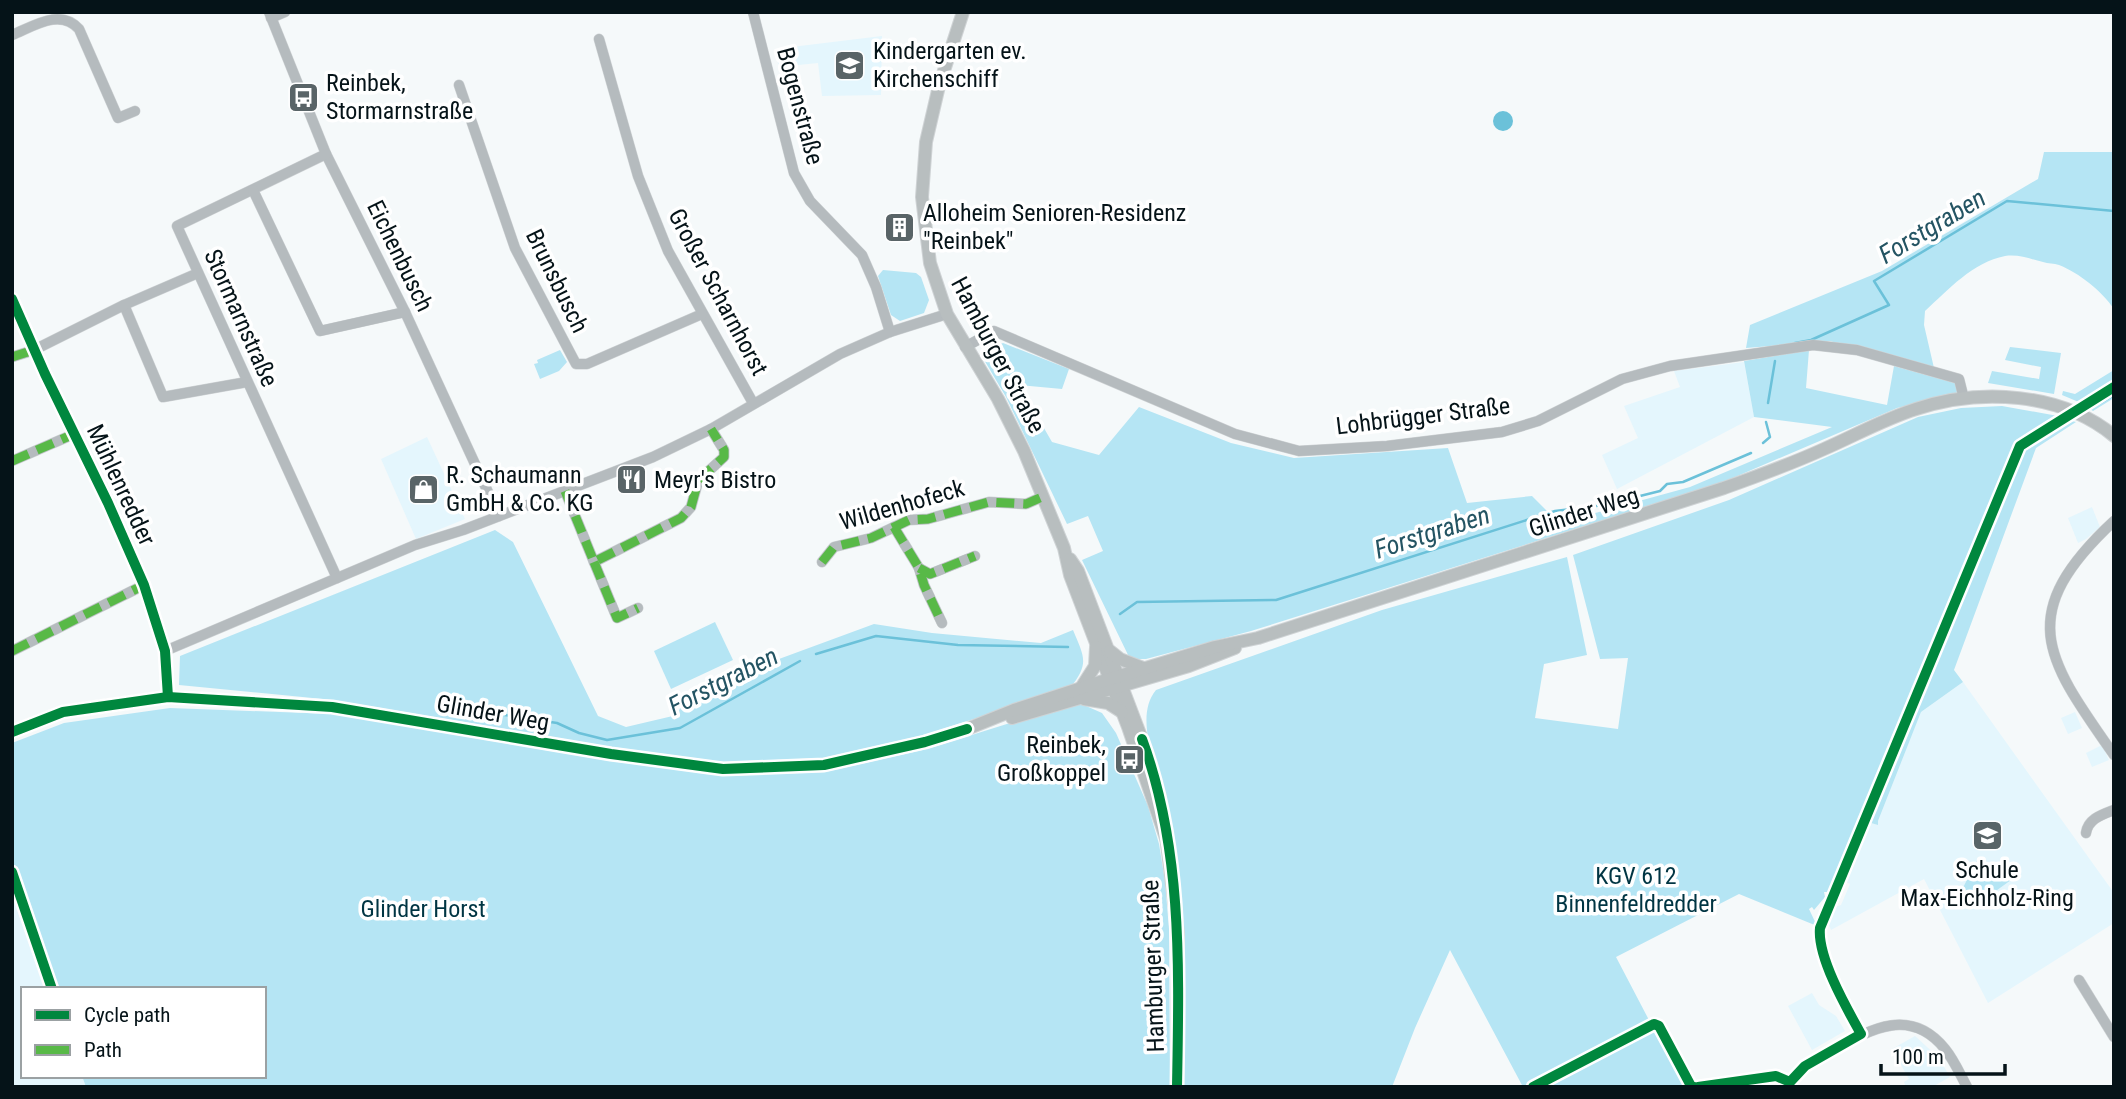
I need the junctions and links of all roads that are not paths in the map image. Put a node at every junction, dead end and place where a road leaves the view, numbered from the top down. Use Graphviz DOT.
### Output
graph roads {
  1 [pos="285,12"];
  2 [pos="753,12"];
  3 [pos="963,12"];
  4 [pos="270,15"];
  5 [pos="12,35"];
  6 [pos="599,39"];
  7 [pos="459,85"];
  8 [pos="135,111"];
  9 [pos="326,154"];
  10 [pos="253,190"];
  11 [pos="198,274"];
  12 [pos="12,299"];
  13 [pos="124,305"];
  14 [pos="405,312"];
  15 [pos="702,314"];
  16 [pos="947,314"];
  17 [pos="890,332"];
  18 [pos="965,347"];
  19 [pos="34,350"];
  20 [pos="12,357"];
  21 [pos="247,382"];
  22 [pos="1964,399"];
  23 [pos="753,403"];
  24 [pos="711,429"];
  25 [pos="74,433"];
  26 [pos="2114,436"];
  27 [pos="12,461"];
  28 [pos="565,491"];
  29 [pos="1042,498"];
  30 [pos="499,516"];
  31 [pos="2114,521"];
  32 [pos="894,527"];
  33 [pos="1063,548"];
  34 [pos="975,556"];
  35 [pos="593,562"];
  36 [pos="822,562"];
  37 [pos="919,568"];
  38 [pos="337,578"];
  39 [pos="144,585"];
  40 [pos="638,608"];
  41 [pos="942,623"];
  42 [pos="1096,639"];
  43 [pos="12,651"];
  44 [pos="165,651"];
  45 [pos="1110,652"];
  46 [pos="1146,674"];
  47 [pos="1116,682"];
  48 [pos="1079,693"];
  49 [pos="168,697"];
  50 [pos="1128,713"];
  51 [pos="12,732"];
  52 [pos="2114,755"];
  53 [pos="2114,810"];
  54 [pos="2086,833"];
  55 [pos="2079,980"];
  56 [pos="1835,984"];
  57 [pos="1833,1000"];
  58 [pos="1847,1009"];
  59 [pos="1860,1034"];
  60 [pos="2114,1037"];
  61 [pos="1177,1087"];
  62 [pos="1788,1087"];
  63 [pos="1967,1087"];
  1 -- 4 [label="street"];
  2 -- 17 [label="street, Bogenstraße"];
  3 -- 16 [label="main road, Hamburger Straße"];
  4 -- 9 [label="street, Eichenbusch"];
  5 -- 8 [label="street"];
  6 -- 15 [label="street, Großer Scharnhorst"];
  7 -- 15 [label="street, Brunsbusch"];
  9 -- 10 [label="street, Stormarnstraße"];
  9 -- 14 [label="street, Eichenbusch"];
  10 -- 11 [label="street, Stormarnstraße"];
  10 -- 14 [label="street"];
  11 -- 13 [label="street"];
  11 -- 21 [label="street, Stormarnstraße"];
  12 -- 19 [label="street, Mühlenredder"];
  13 -- 19 [label="street"];
  13 -- 21 [label="street"];
  14 -- 30 [label="street, Eichenbusch"];
  15 -- 23 [label="street, Großer Scharnhorst"];
  16 -- 17 [label="street"];
  16 -- 18 [label="main road, Hamburger Straße"];
  17 -- 23 [label="street"];
  18 -- 22 [label="street, Lohbrügger Straße"];
  18 -- 29 [label="main road, Hamburger Straße"];
  19 -- 20 [label="street"];
  19 -- 25 [label="street, Mühlenredder"];
  21 -- 38 [label="street, Stormarnstraße"];
  22 -- 26 [label="main road, Glinder Weg"];
  22 -- 46 [label="main road, Glinder Weg"];
  23 -- 24 [label="street"];
  24 -- 28 [label="street"];
  24 -- 35 [label="street"];
  25 -- 27 [label="street"];
  25 -- 39 [label="street, Mühlenredder"];
  28 -- 30 [label="street"];
  28 -- 35 [label="street"];
  29 -- 32 [label="street, Wildenhofeck"];
  29 -- 33 [label="main road, Hamburger Straße"];
  30 -- 38 [label="street"];
  31 -- 52 [label="street"];
  32 -- 36 [label="street, Wildenhofeck"];
  32 -- 37 [label="street"];
  33 -- 42 [label="main road, Hamburger Straße"];
  33 -- 45 [label="main road, Hamburger Straße"];
  34 -- 37 [label="street"];
  35 -- 40 [label="street"];
  37 -- 41 [label="street"];
  38 -- 44 [label="street"];
  39 -- 43 [label="street"];
  39 -- 44 [label="street, Mühlenredder"];
  42 -- 47 [label="main road, Hamburger Straße"];
  42 -- 48 [label="main road"];
  44 -- 49 [label="street, Mühlenredder"];
  45 -- 46 [label="main road"];
  45 -- 47 [label="main road, Hamburger Straße"];
  46 -- 47 [label="main road, Glinder Weg"];
  46 -- 50 [label="main road"];
  47 -- 48 [label="main road, Glinder Weg"];
  47 -- 50 [label="main road, Hamburger Straße"];
  48 -- 49 [label="main road, Glinder Weg"];
  48 -- 50 [label="main road"];
  49 -- 51 [label="main road, Glinder Weg"];
  50 -- 61 [label="main road, Hamburger Straße"];
  53 -- 54 [label="street"];
  55 -- 60 [label="street"];
  56 -- 58 [label="street"];
  57 -- 58 [label="street"];
  58 -- 59 [label="street"];
  59 -- 62 [label="street"];
  59 -- 63 [label="street"];
}
